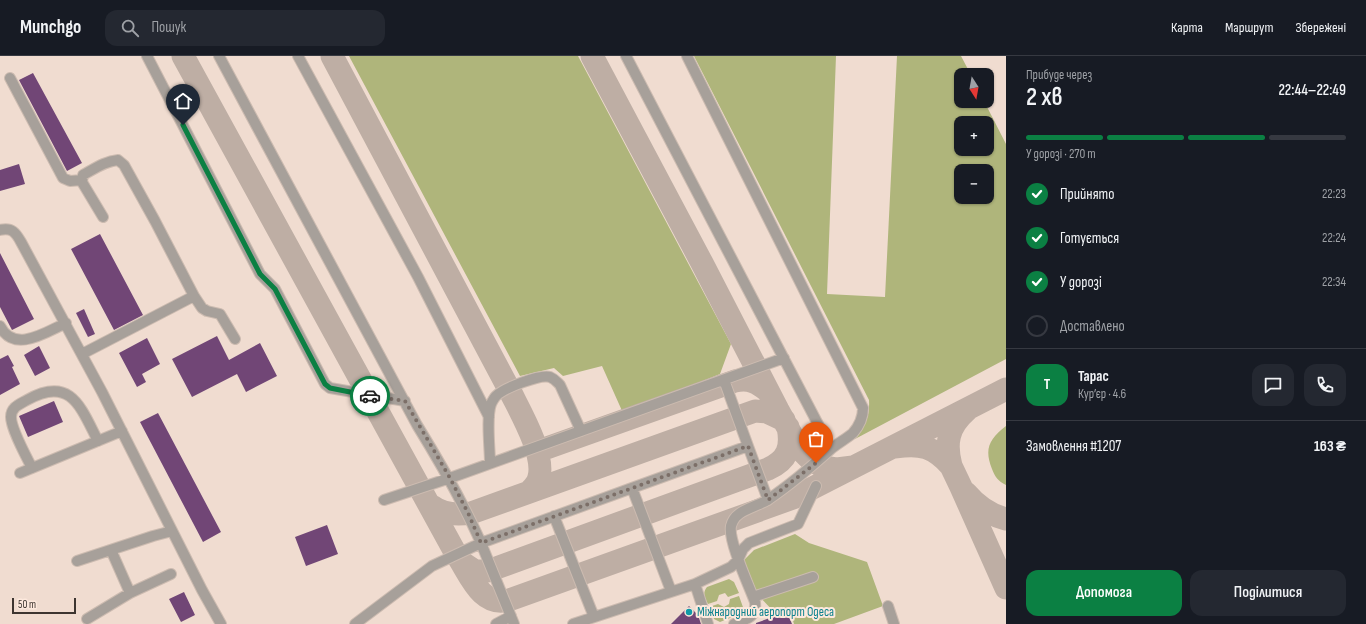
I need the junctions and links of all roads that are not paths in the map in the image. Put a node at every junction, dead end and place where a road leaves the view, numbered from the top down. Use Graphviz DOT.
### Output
graph roads {
  1 [pos="147,56"];
  2 [pos="219,56"];
  3 [pos="298,56"];
  4 [pos="626,56"];
  5 [pos="687,56"];
  6 [pos="10,78"];
  7 [pos="82,180"];
  8 [pos="103,217"];
  9 [pos="0,230"];
  10 [pos="194,296"];
  11 [pos="66,323"];
  12 [pos="0,326"];
  13 [pos="235,339"];
  14 [pos="82,354"];
  15 [pos="784,358"];
  16 [pos="724,380"];
  17 [pos="405,401"];
  18 [pos="489,417"];
  19 [pos="122,431"];
  20 [pos="581,431"];
  21 [pos="98,441"];
  22 [pos="748,446"];
  23 [pos="832,449"];
  24 [pos="490,463"];
  25 [pos="32,468"];
  26 [pos="20,473"];
  27 [pos="450,478"];
  28 [pos="816,486"];
  29 [pos="632,488"];
  30 [pos="384,500"];
  31 [pos="768,500"];
  32 [pos="554,516"];
  33 [pos="172,532"];
  34 [pos="481,543"];
  35 [pos="110,550"];
  36 [pos="738,560"];
  37 [pos="77,561"];
  38 [pos="171,574"];
  39 [pos="813,577"];
  40 [pos="695,584"];
  41 [pos="671,591"];
  42 [pos="130,593"];
  43 [pos="753,597"];
  44 [pos="888,606"];
  45 [pos="594,617"];
  46 [pos="87,619"];
  47 [pos="513,620"];
  48 [pos="220,624"];
  49 [pos="355,624"];
  50 [pos="496,624"];
  51 [pos="573,624"];
  52 [pos="708,624"];
  53 [pos="734,624"];
  54 [pos="894,624"];
  1 -- 17 [label="lane"];
  2 -- 17 [label="lane"];
  3 -- 18 [label="lane"];
  4 -- 15 [label="lane"];
  5 -- 23 [label="lane"];
  6 -- 7 [label="lane"];
  7 -- 8 [label="lane"];
  7 -- 10 [label="lane"];
  9 -- 11 [label="lane"];
  10 -- 13 [label="lane"];
  10 -- 14 [label="lane"];
  11 -- 12 [label="lane"];
  11 -- 14 [label="lane"];
  14 -- 19 [label="lane"];
  15 -- 16 [label="lane"];
  15 -- 23 [label="lane"];
  16 -- 20 [label="lane"];
  16 -- 22 [label="lane"];
  17 -- 27 [label="lane"];
  18 -- 20 [label="lane"];
  18 -- 24 [label="lane"];
  19 -- 21 [label="lane"];
  19 -- 33 [label="lane"];
  20 -- 24 [label="lane"];
  21 -- 25 [label="lane"];
  21 -- 25 [label="lane"];
  22 -- 29 [label="lane"];
  22 -- 31 [label="lane"];
  23 -- 31 [label="lane"];
  24 -- 27 [label="lane"];
  25 -- 26 [label="lane"];
  27 -- 30 [label="lane"];
  27 -- 34 [label="lane"];
  28 -- 36 [label="lane"];
  29 -- 32 [label="lane"];
  29 -- 41 [label="lane"];
  31 -- 36 [label="lane"];
  32 -- 34 [label="lane"];
  32 -- 45 [label="lane"];
  33 -- 35 [label="lane"];
  33 -- 48 [label="lane"];
  34 -- 47 [label="lane"];
  34 -- 49 [label="lane"];
  35 -- 37 [label="lane"];
  35 -- 42 [label="lane"];
  36 -- 40 [label="lane"];
  36 -- 43 [label="lane"];
  38 -- 42 [label="lane"];
  39 -- 43 [label="lane"];
  40 -- 41 [label="lane"];
  40 -- 52 [label="lane"];
  41 -- 45 [label="lane"];
  42 -- 46 [label="lane"];
  43 -- 53 [label="lane"];
  44 -- 54 [label="lane"];
  45 -- 51 [label="lane"];
  47 -- 50 [label="lane"];
}
